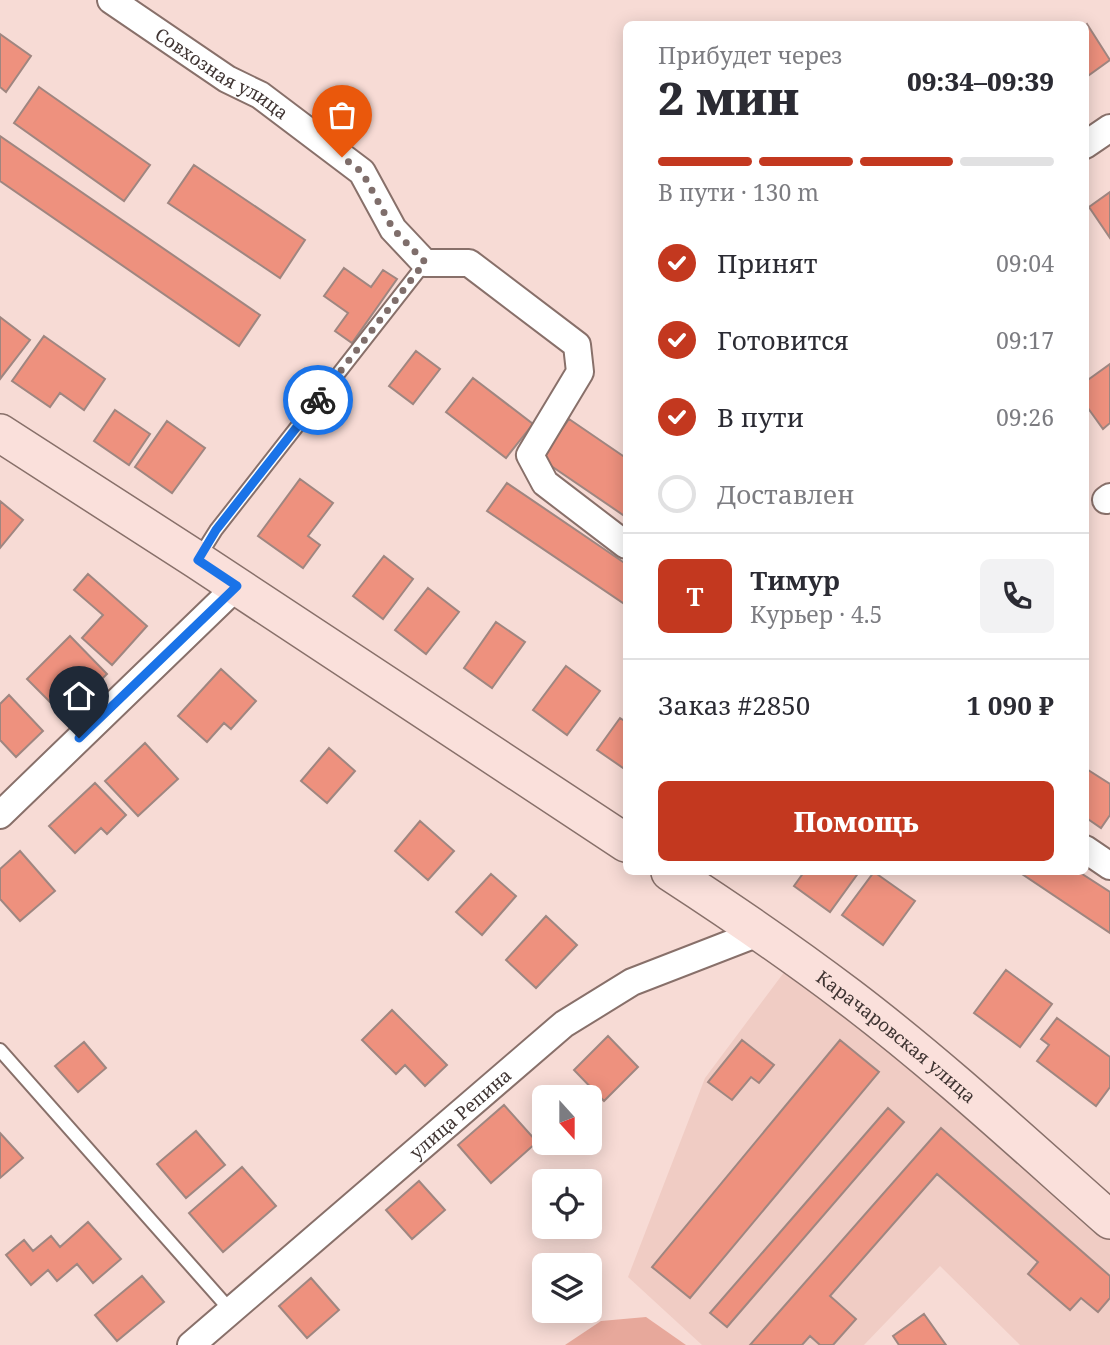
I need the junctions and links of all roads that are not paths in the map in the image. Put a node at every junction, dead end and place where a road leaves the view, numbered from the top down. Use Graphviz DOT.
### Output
graph roads {
  1 [pos="111,0"];
  2 [pos="1110,128"];
  3 [pos="1089,142"];
  4 [pos="425,262"];
  5 [pos="0,433"];
  6 [pos="623,543"];
  7 [pos="198,560"];
  8 [pos="237,586"];
  9 [pos="0,815"];
  10 [pos="623,841"];
  11 [pos="1089,852"];
  12 [pos="1110,866"];
  13 [pos="675,875"];
  14 [pos="761,932"];
  15 [pos="0,1049"];
  16 [pos="1110,1220"];
  17 [pos="232,1312"];
  18 [pos="191,1345"];
  1 -- 4 [label="street, Совхозная улица"];
  2 -- 3 [label="street"];
  4 -- 6 [label="street"];
  4 -- 7 [label="lane"];
  5 -- 7 [label="street"];
  7 -- 8 [label="street"];
  8 -- 9 [label="street"];
  8 -- 10 [label="street"];
  11 -- 12 [label="street"];
  13 -- 14 [label="street, Карачаровская улица"];
  14 -- 16 [label="street, Карачаровская улица"];
  14 -- 17 [label="street, улица Репина"];
  15 -- 17 [label="lane"];
  17 -- 18 [label="street, улица Репина"];
}
